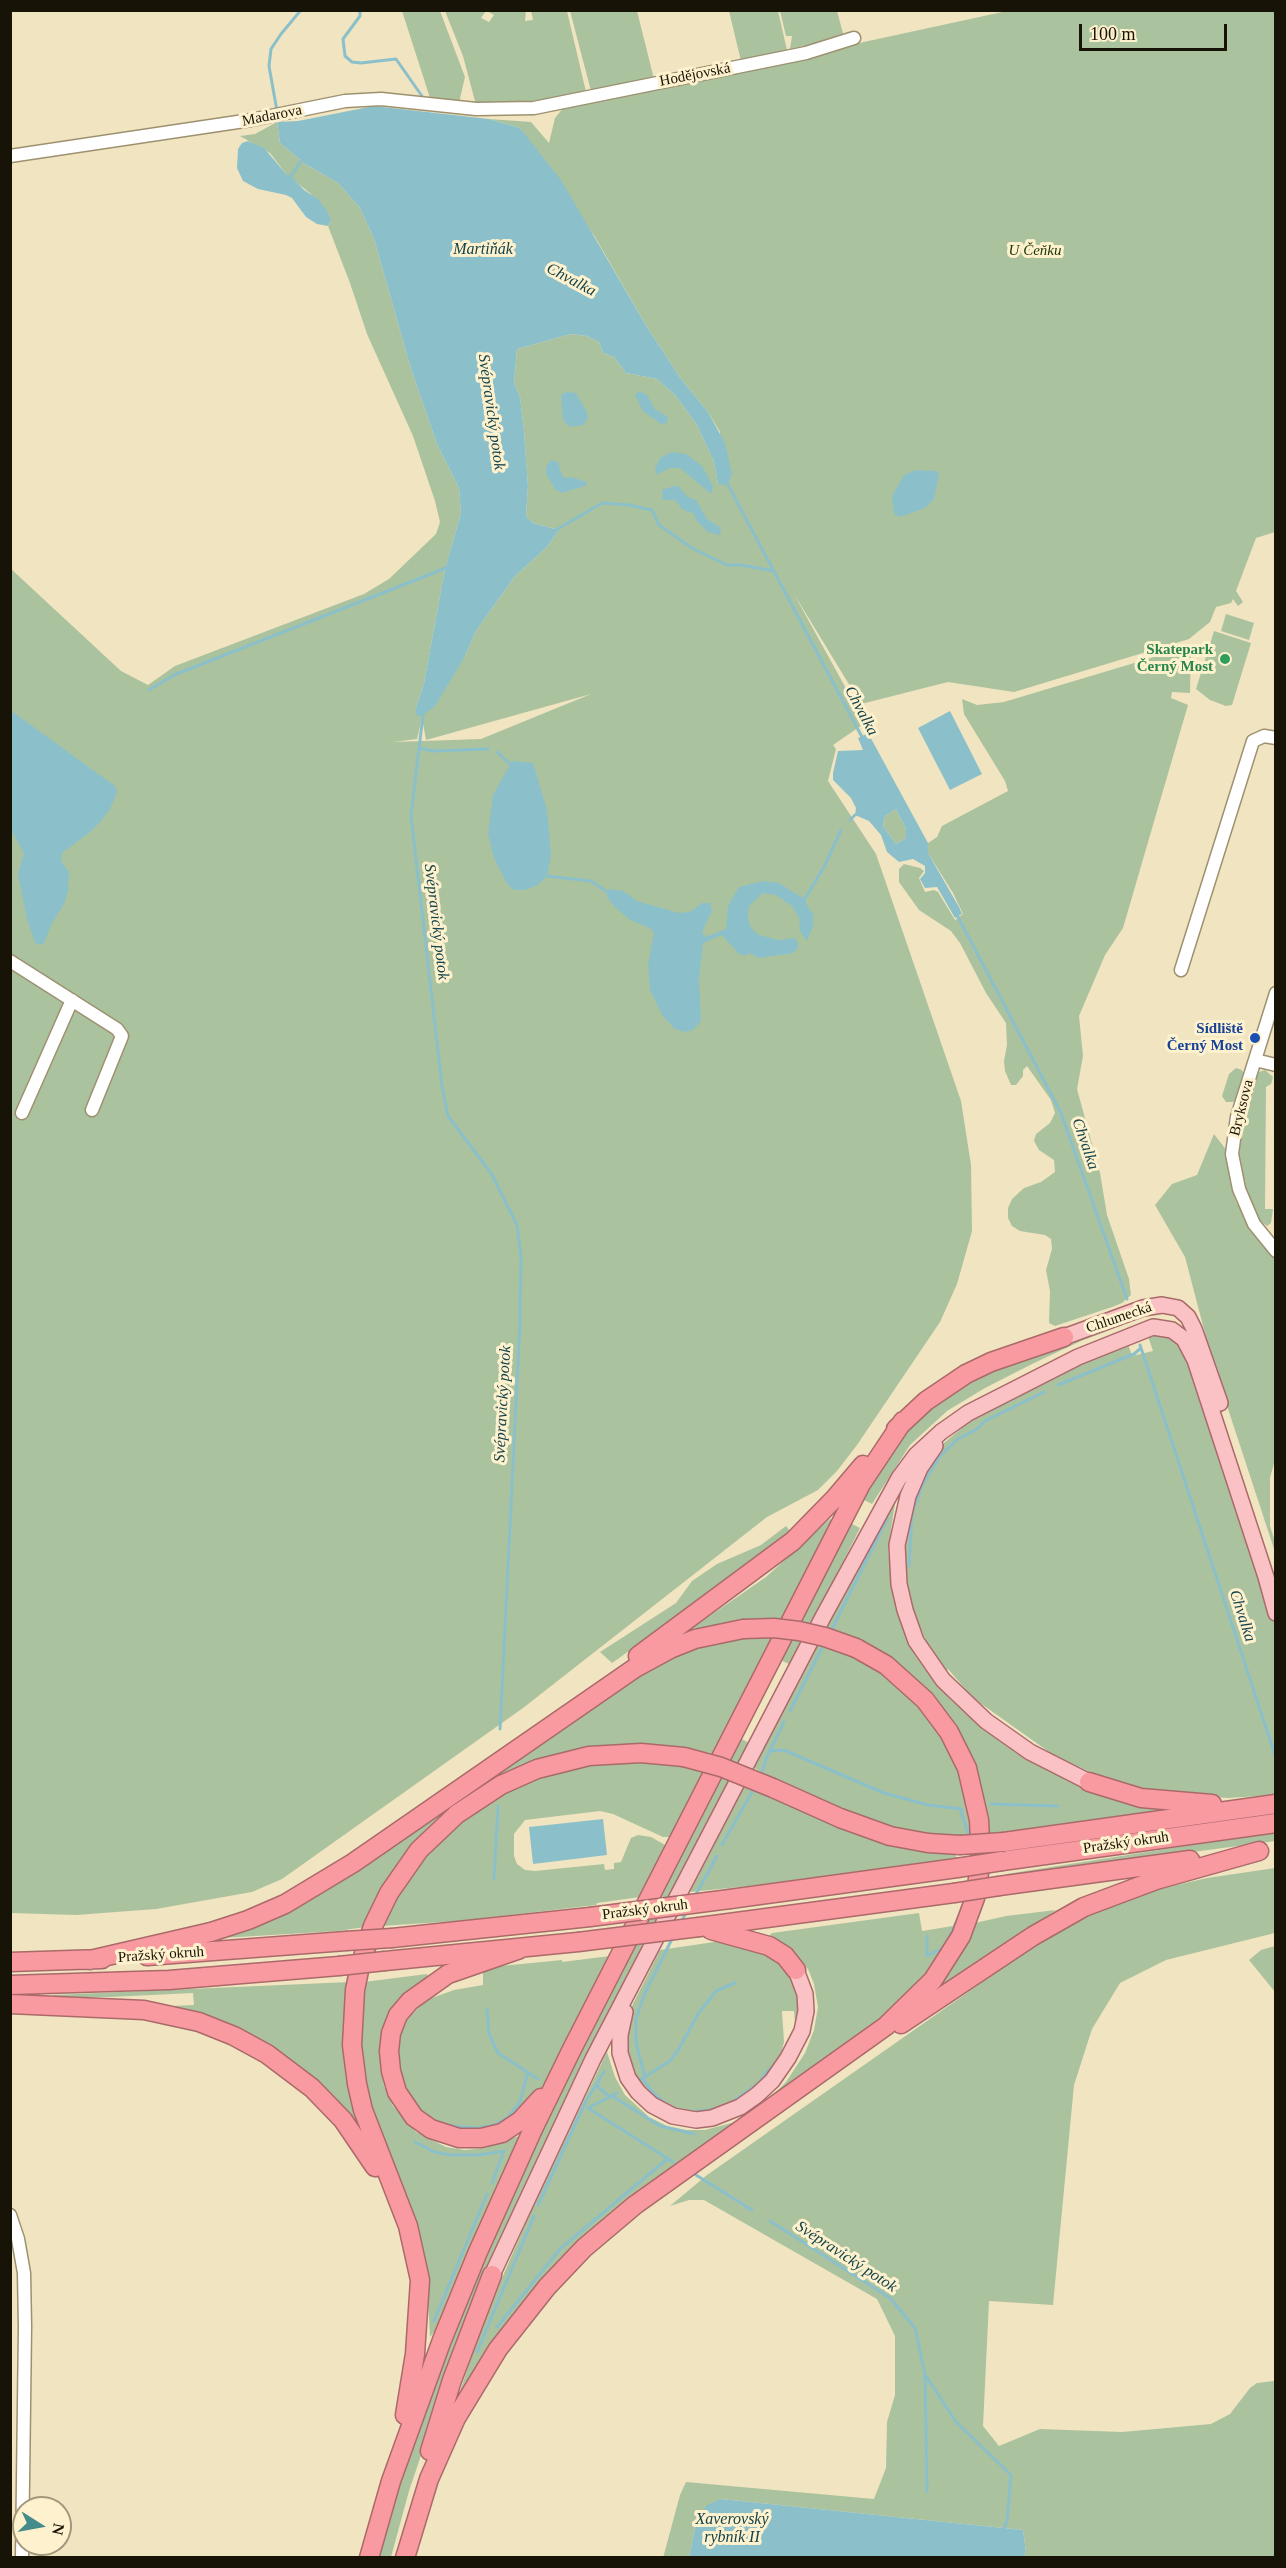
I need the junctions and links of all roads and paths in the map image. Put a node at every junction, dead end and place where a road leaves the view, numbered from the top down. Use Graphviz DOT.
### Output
graph roads {
  1 [pos="854,38"];
  2 [pos="534,108"];
  3 [pos="10,156"];
  4 [pos="1275,738"];
  5 [pos="10,961"];
  6 [pos="1181,970"];
  7 [pos="1275,993"];
  8 [pos="72,1000"];
  9 [pos="1256,1060"];
  10 [pos="1275,1065"];
  11 [pos="92,1110"];
  12 [pos="22,1113"];
  13 [pos="1275,1251"];
  14 [pos="1064,1337"];
  15 [pos="988,1402"];
  16 [pos="903,1421"];
  17 [pos="1275,1577"];
  18 [pos="1275,1613"];
  19 [pos="584,1702"];
  20 [pos="1089,1782"];
  21 [pos="1275,1804"];
  22 [pos="1250,1807"];
  23 [pos="1275,1823"];
  24 [pos="1267,1850"];
  25 [pos="710,1927"];
  26 [pos="520,1949"];
  27 [pos="90,1960"];
  28 [pos="10,1962"];
  29 [pos="641,1970"];
  30 [pos="796,1970"];
  31 [pos="10,1985"];
  32 [pos="10,2004"];
  33 [pos="571,2051"];
  34 [pos="831,2067"];
  35 [pos="10,2216"];
  36 [pos="492,2275"];
  37 [pos="417,2333"];
  38 [pos="391,2481"];
  39 [pos="407,2550"];
  40 [pos="22,2558"];
  41 [pos="369,2558"];
  1 -- 2 [label="street, Hodějovská"];
  2 -- 3 [label="street, Madarova"];
  4 -- 6 [label="street"];
  5 -- 8 [label="street"];
  7 -- 9 [label="street, Bryksova"];
  8 -- 11 [label="street"];
  8 -- 12 [label="street"];
  9 -- 10 [label="street"];
  9 -- 13 [label="street, Bryksova"];
  14 -- 16 [label="highway, Chlumecká"];
  14 -- 17 [label="main road, Chlumecká"];
  15 -- 18 [label="main road, Chlumecká"];
  15 -- 20 [label="main road"];
  15 -- 29 [label="main road"];
  16 -- 19 [label="highway"];
  16 -- 33 [label="highway"];
  19 -- 27 [label="highway"];
  19 -- 34 [label="highway, bridge"];
  20 -- 22 [label="highway"];
  21 -- 22 [label="highway"];
  22 -- 37 [label="highway, bridge"];
  23 -- 27 [label="highway, Pražský okruh, bridge"];
  24 -- 25 [label="highway, Pražský okruh, bridge"];
  24 -- 34 [label="highway"];
  25 -- 26 [label="highway, Pražský okruh, bridge"];
  25 -- 30 [label="highway"];
  26 -- 31 [label="highway, Pražský okruh, bridge"];
  26 -- 33 [label="highway"];
  27 -- 28 [label="highway, Pražský okruh"];
  29 -- 30 [label="main road"];
  29 -- 36 [label="main road"];
  32 -- 37 [label="highway"];
  33 -- 38 [label="highway"];
  34 -- 39 [label="highway"];
  35 -- 40 [label="street"];
  36 -- 39 [label="highway"];
  37 -- 38 [label="highway"];
  38 -- 41 [label="highway"];
}
